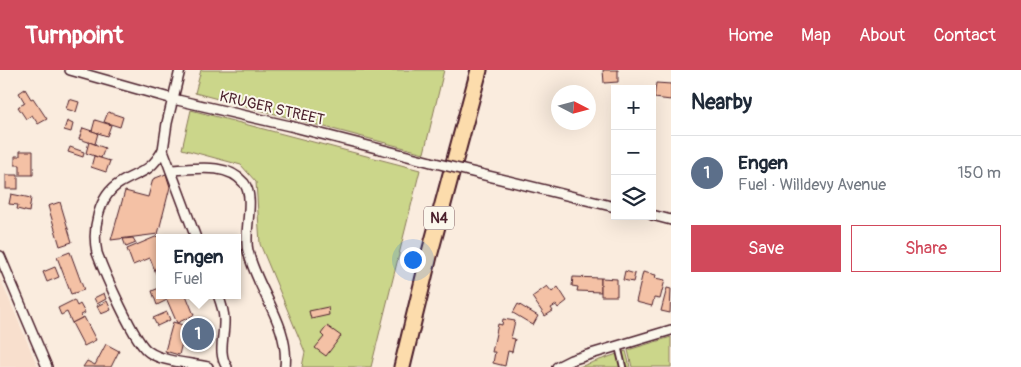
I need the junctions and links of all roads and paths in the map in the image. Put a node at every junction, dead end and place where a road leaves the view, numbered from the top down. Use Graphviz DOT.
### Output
graph roads {
  1 [pos="70,70"];
  2 [pos="180,70"];
  3 [pos="479,70"];
  4 [pos="173,100"];
  5 [pos="163,150"];
  6 [pos="171,170"];
  7 [pos="611,206"];
  8 [pos="656,216"];
  9 [pos="671,220"];
  10 [pos="195,234"];
  11 [pos="0,256"];
  12 [pos="219,299"];
  13 [pos="671,330"];
  14 [pos="618,346"];
  15 [pos="47,367"];
  16 [pos="208,367"];
  17 [pos="227,367"];
  18 [pos="285,367"];
  19 [pos="402,367"];
  20 [pos="557,367"];
  21 [pos="623,367"];
  1 -- 4 [label="street, KRUGER STREET"];
  2 -- 4 [label="street"];
  3 -- 19 [label="highway, N4"];
  4 -- 5 [label="street"];
  4 -- 7 [label="street, KRUGER STREET, bridge"];
  5 -- 6 [label="street"];
  5 -- 16 [label="street"];
  6 -- 10 [label="street"];
  6 -- 18 [label="street"];
  8 -- 9 [label="street"];
  11 -- 15 [label="street"];
  12 -- 17 [label="street"];
  13 -- 14 [label="street"];
  14 -- 20 [label="street"];
  14 -- 21 [label="lane"];
}
